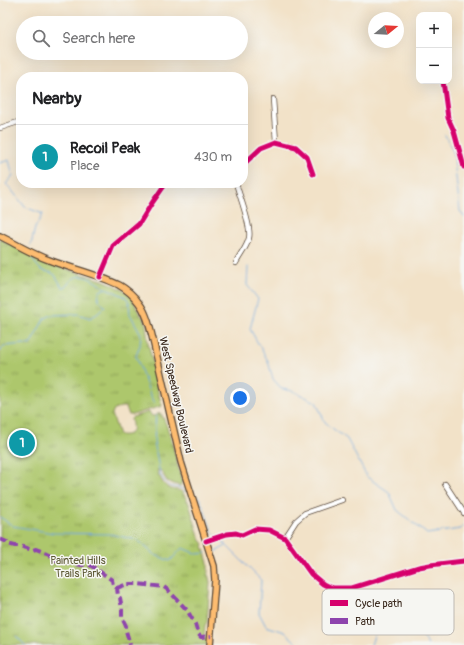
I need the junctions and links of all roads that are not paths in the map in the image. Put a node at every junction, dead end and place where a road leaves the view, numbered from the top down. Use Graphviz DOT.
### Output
graph roads {
  1 [pos="443,84"];
  2 [pos="272,99"];
  3 [pos="16,123"];
  4 [pos="0,128"];
  5 [pos="276,142"];
  6 [pos="248,160"];
  7 [pos="464,167"];
  8 [pos="313,174"];
  9 [pos="162,188"];
  10 [pos="238,188"];
  11 [pos="0,236"];
  12 [pos="236,263"];
  13 [pos="100,277"];
  14 [pos="445,484"];
  15 [pos="342,500"];
  16 [pos="464,513"];
  17 [pos="285,538"];
  18 [pos="206,541"];
  19 [pos="464,561"];
  20 [pos="328,587"];
  21 [pos="210,645"];
  1 -- 7 [label="street"];
  2 -- 5 [label="street"];
  3 -- 4 [label="street"];
  5 -- 6 [label="street"];
  5 -- 8 [label="street"];
  9 -- 13 [label="street"];
  10 -- 12 [label="street"];
  11 -- 13 [label="main road, West Speedway Boulevard"];
  13 -- 18 [label="main road, West Speedway Boulevard"];
  14 -- 16 [label="street"];
  15 -- 17 [label="street"];
  17 -- 18 [label="street"];
  17 -- 20 [label="street"];
  18 -- 21 [label="main road, West Speedway Boulevard"];
  19 -- 20 [label="street"];
}
